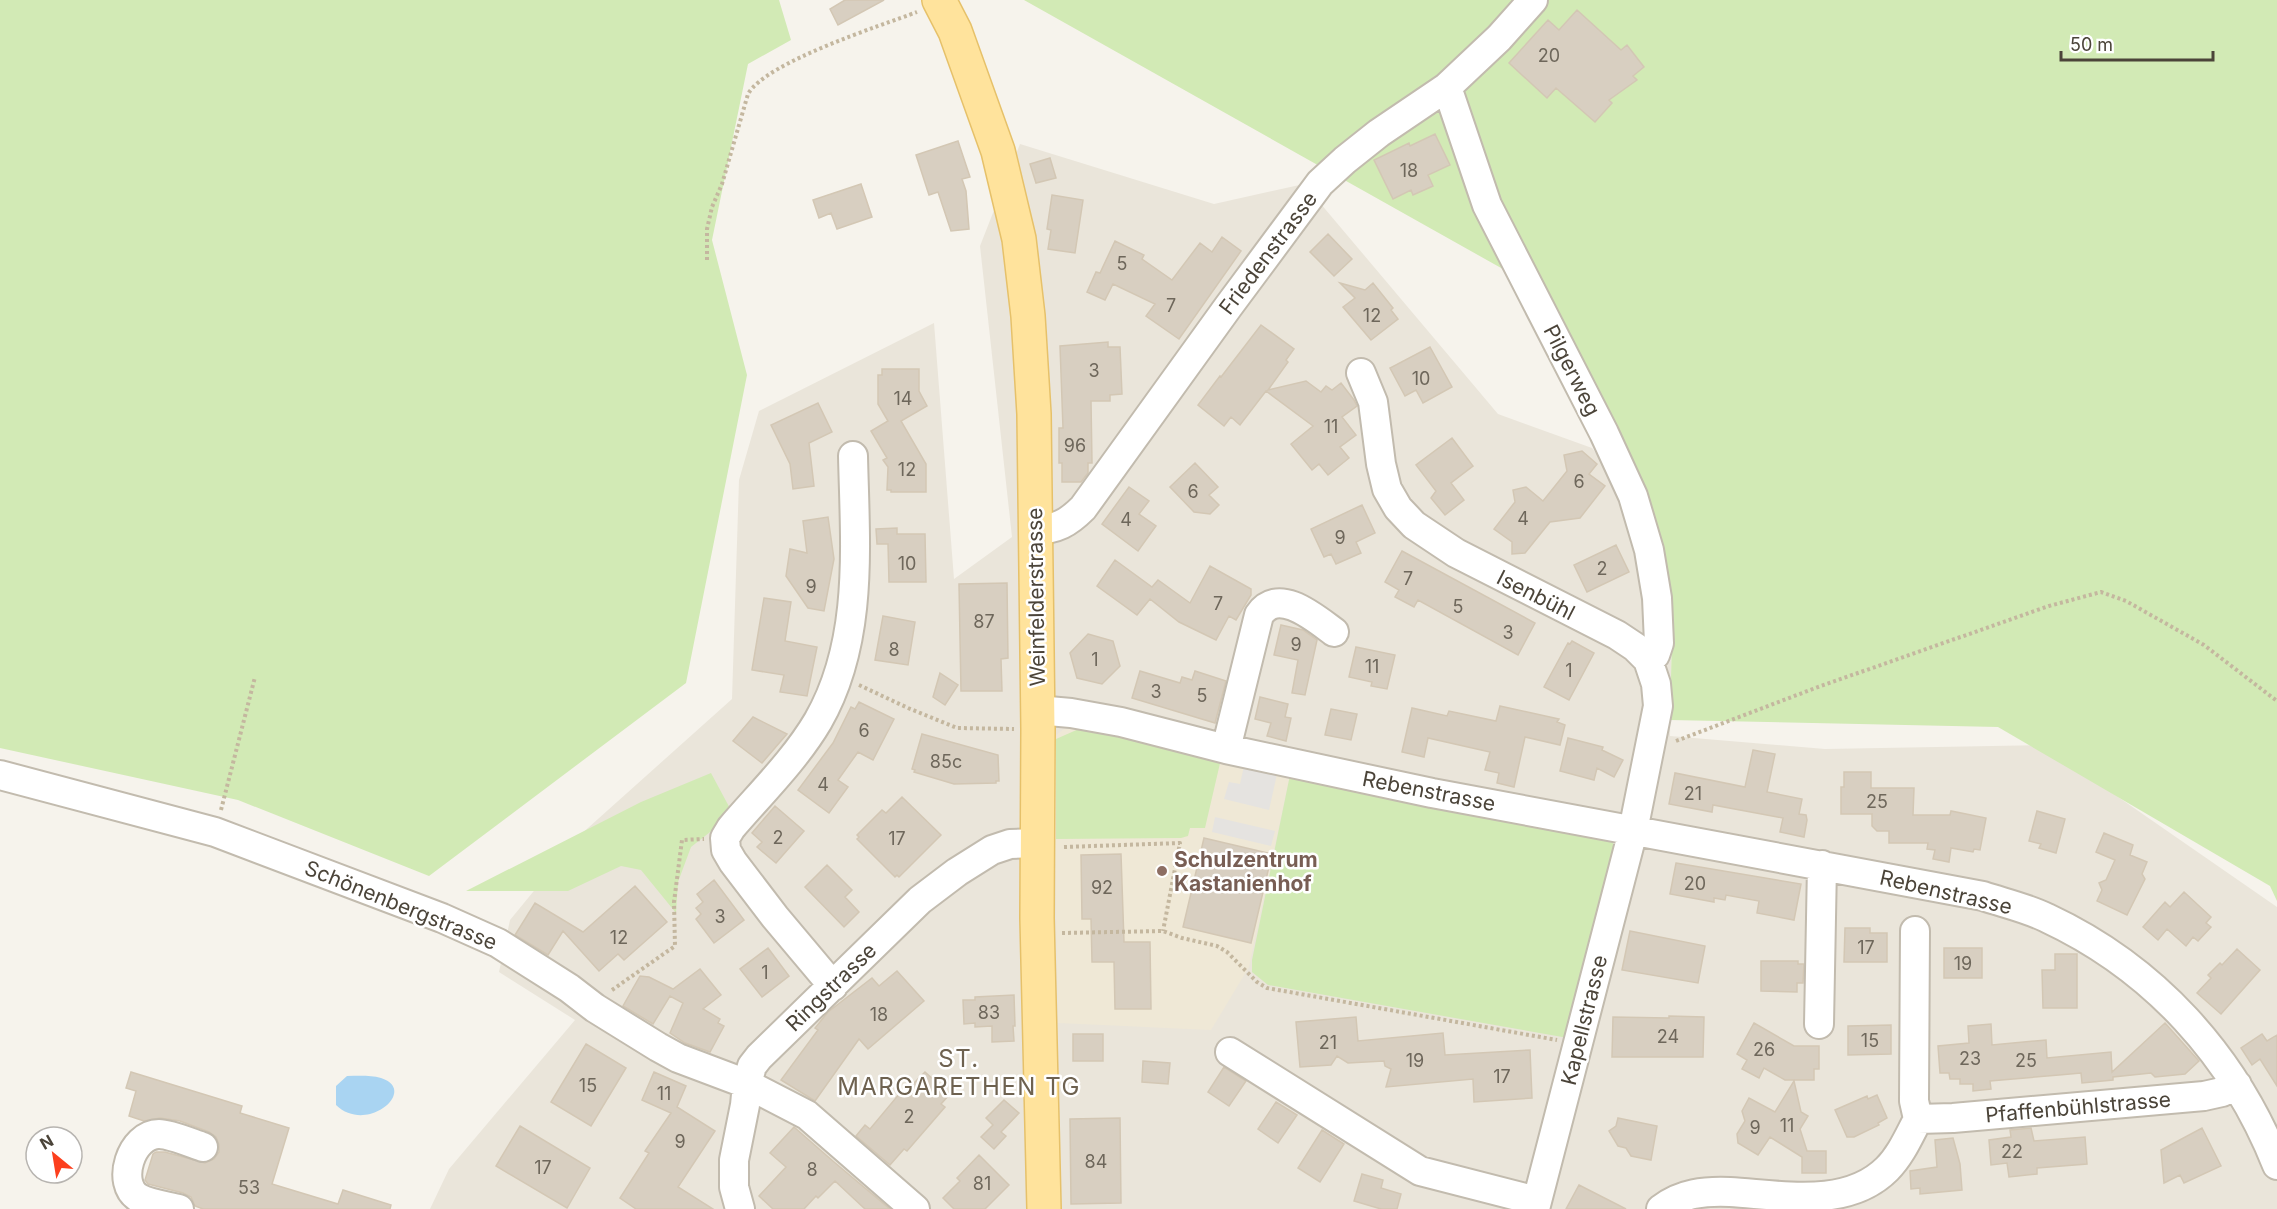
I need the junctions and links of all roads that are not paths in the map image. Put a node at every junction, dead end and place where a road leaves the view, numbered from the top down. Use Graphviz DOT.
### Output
graph roads {
  1 [pos="1533,0"];
  2 [pos="939,1"];
  3 [pos="1447,87"];
  4 [pos="1361,373"];
  5 [pos="853,456"];
  6 [pos="1035,530"];
  7 [pos="1334,632"];
  8 [pos="1648,660"];
  9 [pos="1037,719"];
  10 [pos="1226,749"];
  11 [pos="0,775"];
  12 [pos="1633,831"];
  13 [pos="1036,846"];
  14 [pos="1822,865"];
  15 [pos="1915,931"];
  16 [pos="833,986"];
  17 [pos="1819,1024"];
  18 [pos="1230,1052"];
  19 [pos="747,1084"];
  20 [pos="2237,1085"];
  21 [pos="1918,1119"];
  22 [pos="203,1147"];
  23 [pos="2277,1165"];
  24 [pos="1536,1205"];
  25 [pos="179,1209"];
  26 [pos="740,1209"];
  27 [pos="915,1209"];
  28 [pos="1044,1209"];
  29 [pos="1661,1209"];
  1 -- 3 [label="street, Friedenstrasse"];
  2 -- 6 [label="main road, Weinfelderstrasse"];
  3 -- 6 [label="street, Friedenstrasse"];
  3 -- 8 [label="street, Pilgerweg"];
  4 -- 8 [label="street, Isenbühl"];
  5 -- 16 [label="street"];
  6 -- 9 [label="main road, Weinfelderstrasse"];
  7 -- 10 [label="street"];
  8 -- 12 [label="street"];
  9 -- 10 [label="street, Rebenstrasse"];
  9 -- 13 [label="main road, Weinfelderstrasse"];
  10 -- 12 [label="street, Rebenstrasse"];
  11 -- 19 [label="street, Schönenbergstrasse"];
  12 -- 14 [label="street, Rebenstrasse"];
  12 -- 24 [label="street, Kapellstrasse"];
  13 -- 16 [label="street, Ringstrasse"];
  13 -- 28 [label="main road, Weinfelderstrasse"];
  14 -- 17 [label="street"];
  14 -- 20 [label="street, Rebenstrasse"];
  15 -- 21 [label="street"];
  16 -- 19 [label="street, Ringstrasse"];
  18 -- 24 [label="street"];
  19 -- 26 [label="street, Ringstrasse"];
  19 -- 27 [label="street, Schönenbergstrasse"];
  20 -- 21 [label="street, Pfaffenbühlstrasse"];
  20 -- 23 [label="street, Rebenstrasse"];
  21 -- 29 [label="street"];
  22 -- 25 [label="street"];
}
